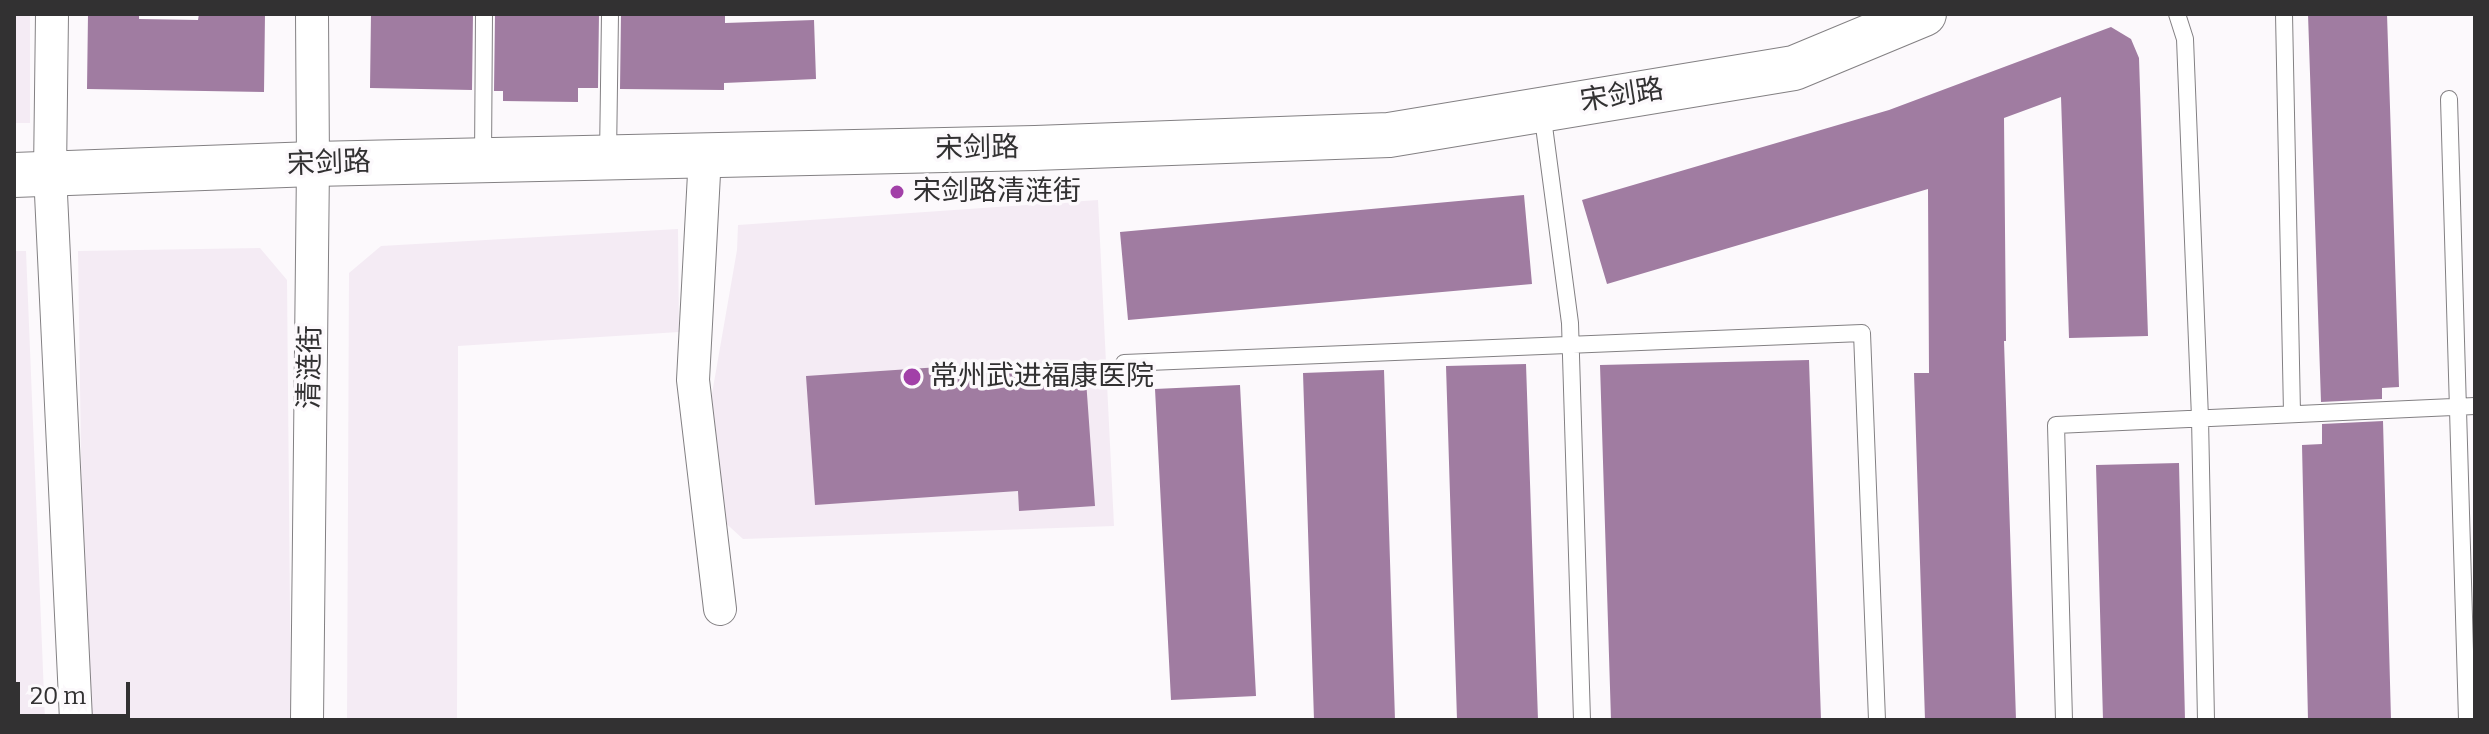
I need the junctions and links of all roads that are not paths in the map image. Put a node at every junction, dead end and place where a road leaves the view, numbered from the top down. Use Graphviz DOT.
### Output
graph roads {
  1 [pos="52,14"];
  2 [pos="312,14"];
  3 [pos="484,14"];
  4 [pos="610,14"];
  5 [pos="1924,14"];
  6 [pos="2177,14"];
  7 [pos="2284,14"];
  8 [pos="2449,99"];
  9 [pos="1542,109"];
  10 [pos="705,155"];
  11 [pos="608,157"];
  12 [pos="483,160"];
  13 [pos="313,164"];
  14 [pos="32,174"];
  15 [pos="1571,345"];
  16 [pos="1124,363"];
  17 [pos="2466,406"];
  18 [pos="2292,413"];
  19 [pos="2200,418"];
  20 [pos="720,609"];
  21 [pos="76,720"];
  22 [pos="307,720"];
  23 [pos="1582,720"];
  24 [pos="1877,720"];
  25 [pos="2064,720"];
  26 [pos="2206,720"];
  27 [pos="2467,720"];
  1 -- 14 [label="street"];
  2 -- 13 [label="street, 清涟街"];
  3 -- 12 [label="lane"];
  4 -- 11 [label="lane"];
  5 -- 9 [label="main road, 宋剑路"];
  6 -- 19 [label="lane"];
  7 -- 18 [label="lane"];
  8 -- 17 [label="lane"];
  9 -- 10 [label="main road, 宋剑路"];
  9 -- 15 [label="lane"];
  10 -- 11 [label="main road, 宋剑路"];
  10 -- 20 [label="street"];
  11 -- 12 [label="main road, 宋剑路"];
  12 -- 13 [label="main road, 宋剑路"];
  13 -- 14 [label="main road, 宋剑路"];
  13 -- 22 [label="street, 清涟街"];
  14 -- 21 [label="street"];
  15 -- 16 [label="lane"];
  15 -- 23 [label="lane"];
  15 -- 24 [label="lane"];
  17 -- 18 [label="lane"];
  17 -- 27 [label="lane"];
  18 -- 19 [label="lane"];
  19 -- 25 [label="lane"];
  19 -- 26 [label="lane"];
}
